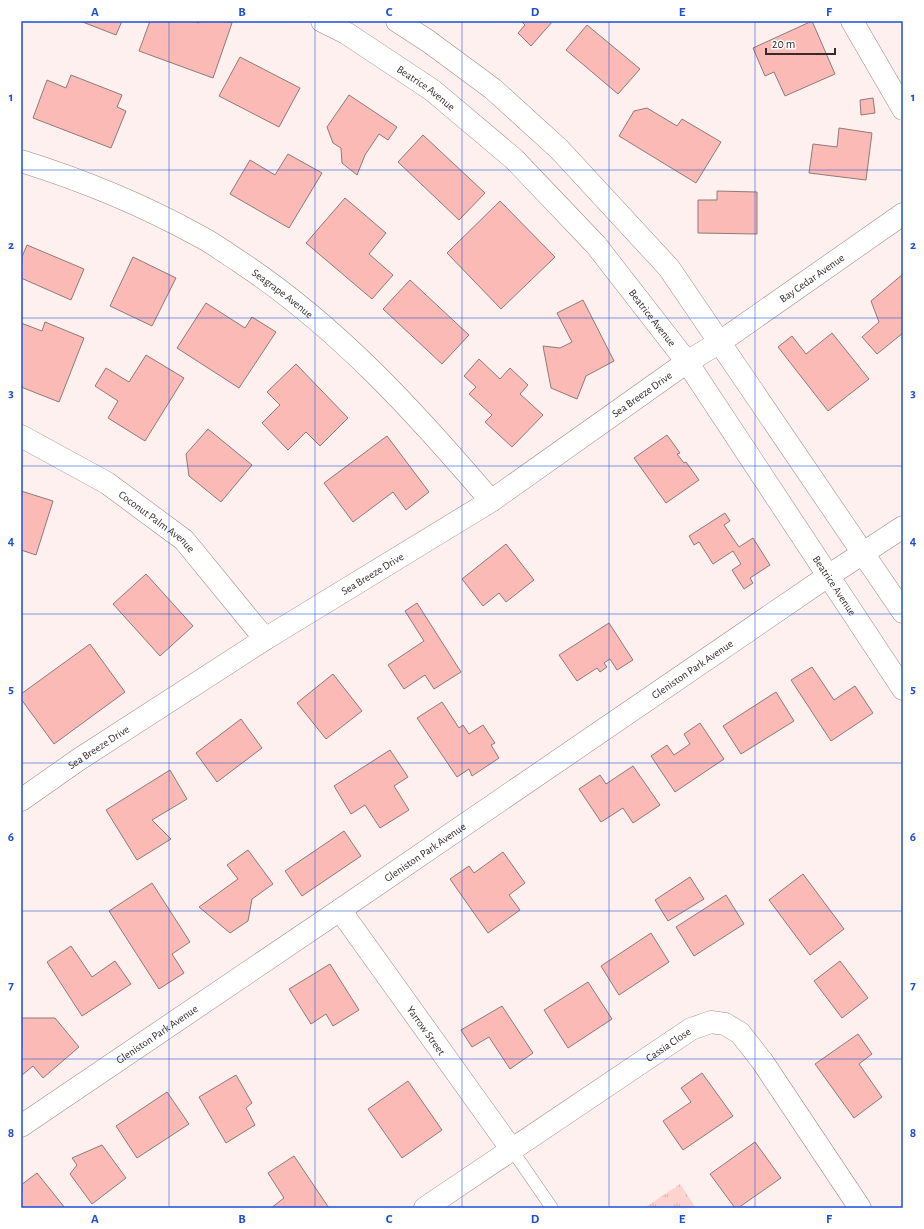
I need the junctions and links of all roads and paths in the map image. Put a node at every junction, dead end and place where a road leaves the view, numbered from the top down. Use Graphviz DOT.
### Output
graph roads {
  1 [pos="322,21"];
  2 [pos="397,21"];
  3 [pos="852,21"];
  4 [pos="903,109"];
  5 [pos="21,162"];
  6 [pos="903,214"];
  7 [pos="720,342"];
  8 [pos="687,362"];
  9 [pos="21,436"];
  10 [pos="491,501"];
  11 [pos="903,526"];
  12 [pos="863,553"];
  13 [pos="828,576"];
  14 [pos="903,612"];
  15 [pos="265,640"];
  16 [pos="903,689"];
  17 [pos="21,800"];
  18 [pos="340,910"];
  19 [pos="21,1126"];
  20 [pos="512,1150"];
  21 [pos="425,1208"];
  22 [pos="552,1208"];
  23 [pos="860,1208"];
  1 -- 8 [label="street, Beatrice Avenue"];
  2 -- 7 [label="street"];
  3 -- 4 [label="street"];
  5 -- 10 [label="street, Seagrape Avenue"];
  6 -- 7 [label="street, Bay Cedar Avenue"];
  7 -- 8 [label="street, Sea Breeze Drive"];
  7 -- 12 [label="street"];
  8 -- 10 [label="street, Sea Breeze Drive"];
  8 -- 13 [label="street, Beatrice Avenue"];
  9 -- 15 [label="street, Coconut Palm Avenue"];
  10 -- 15 [label="street, Sea Breeze Drive"];
  11 -- 12 [label="street"];
  12 -- 13 [label="street, Gleniston Park Avenue"];
  12 -- 14 [label="street"];
  13 -- 16 [label="street, Beatrice Avenue"];
  13 -- 18 [label="street, Gleniston Park Avenue"];
  15 -- 17 [label="street, Sea Breeze Drive"];
  18 -- 19 [label="street, Gleniston Park Avenue"];
  18 -- 20 [label="street, Yarrow Street"];
  20 -- 21 [label="street, Cassia Close"];
  20 -- 22 [label="lane"];
  20 -- 23 [label="street, Cassia Close"];
}
